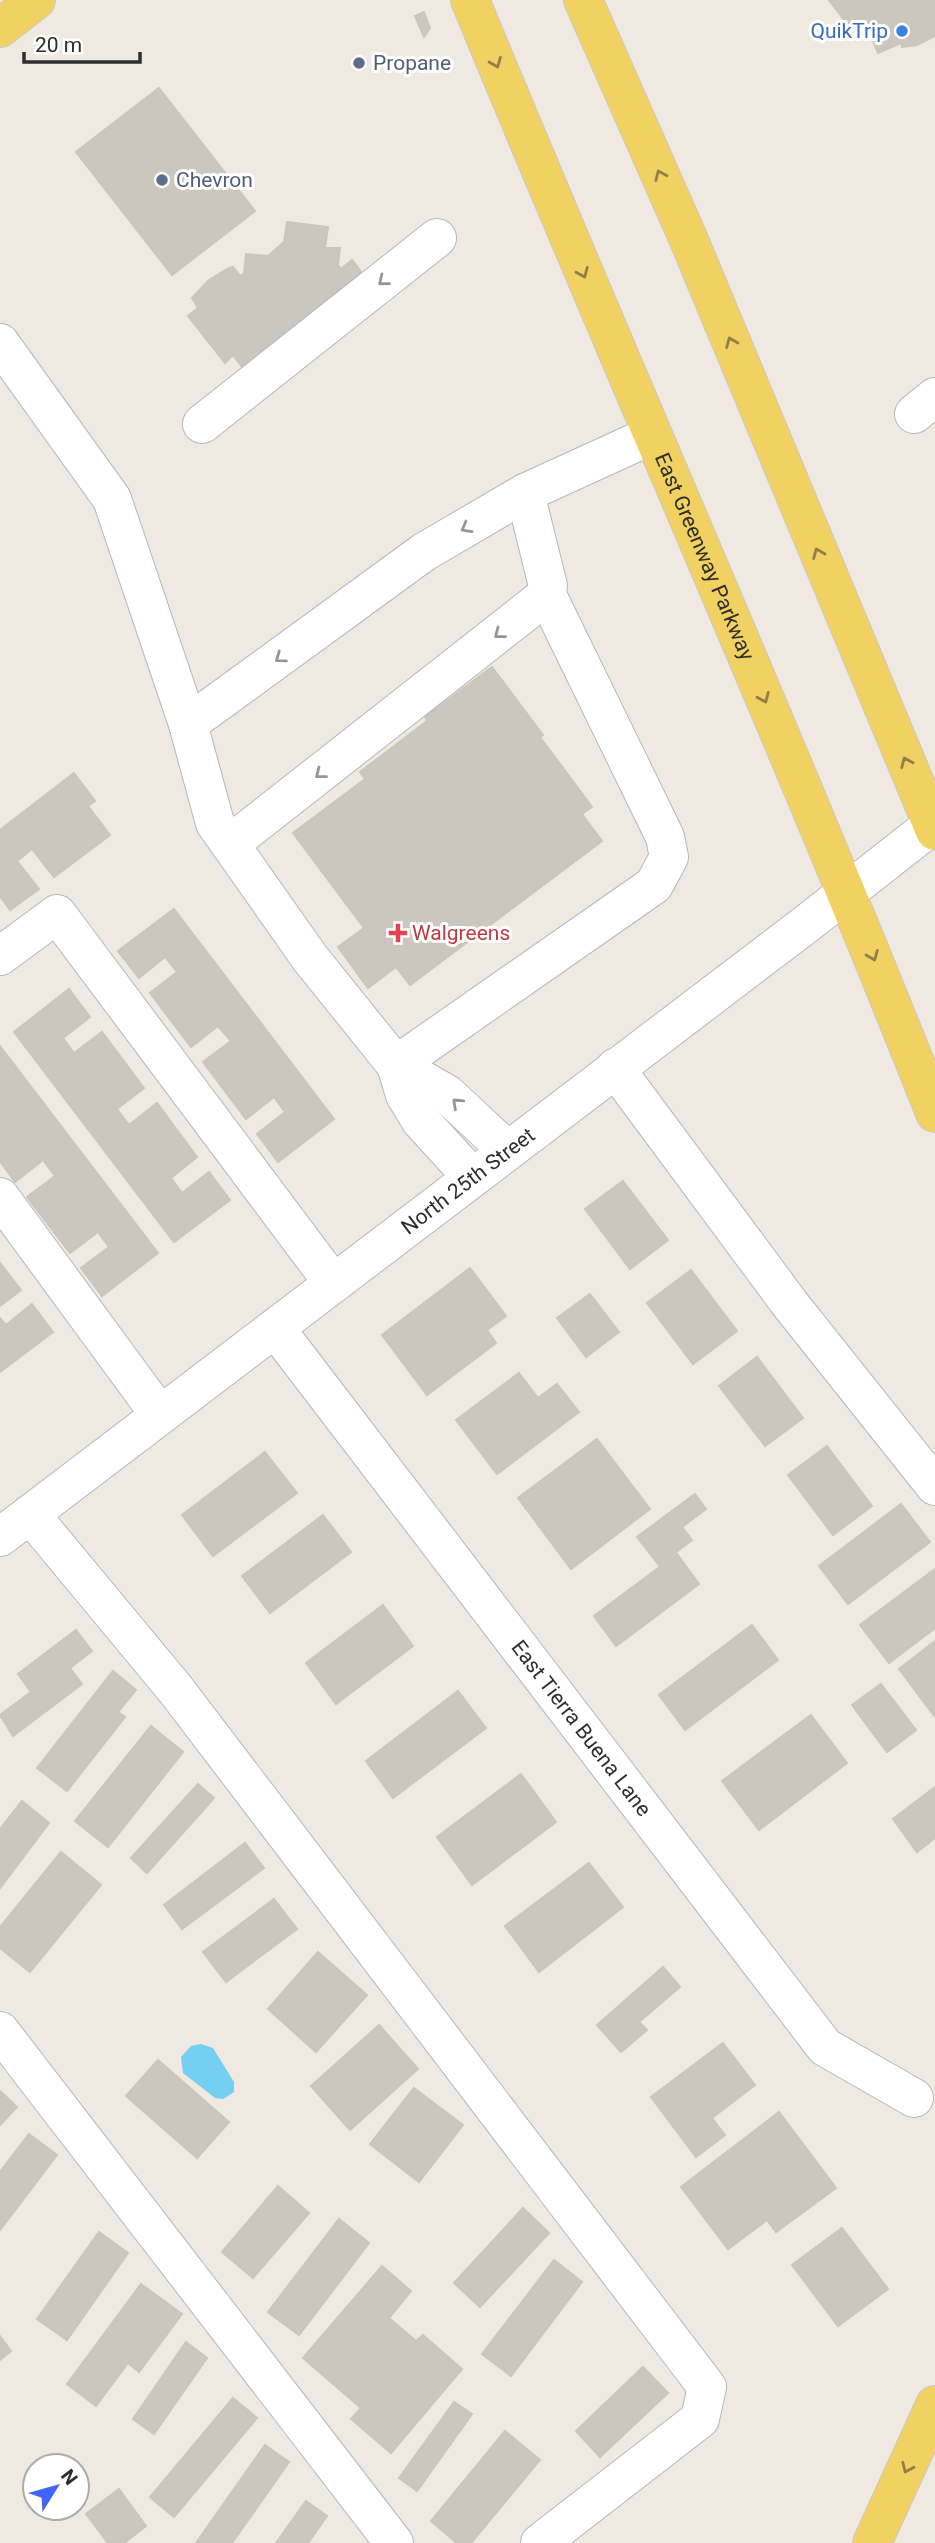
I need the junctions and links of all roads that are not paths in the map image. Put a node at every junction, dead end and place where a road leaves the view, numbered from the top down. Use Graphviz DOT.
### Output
graph roads {
  1 [pos="36,0"];
  2 [pos="470,0"];
  3 [pos="583,0"];
  4 [pos="0,28"];
  5 [pos="437,238"];
  6 [pos="0,343"];
  7 [pos="202,424"];
  8 [pos="652,435"];
  9 [pos="525,493"];
  10 [pos="547,595"];
  11 [pos="188,724"];
  12 [pos="934,826"];
  13 [pos="230,844"];
  14 [pos="848,892"];
  15 [pos="0,956"];
  16 [pos="396,1065"];
  17 [pos="615,1068"];
  18 [pos="935,1113"];
  19 [pos="507,1150"];
  20 [pos="472,1177"];
  21 [pos="0,1197"];
  22 [pos="333,1283"];
  23 [pos="275,1328"];
  24 [pos="160,1415"];
  25 [pos="935,1486"];
  26 [pos="30,1514"];
  27 [pos="0,1537"];
  28 [pos="0,2031"];
  29 [pos="914,2098"];
  30 [pos="935,2406"];
  31 [pos="394,2543"];
  32 [pos="540,2543"];
  33 [pos="872,2543"];
  1 -- 4 [label="main road"];
  2 -- 8 [label="main road, East Greenway Parkway, one-way"];
  12 -- 3 [label="main road, one-way"];
  5 -- 7 [label="street, one-way"];
  6 -- 11 [label="street"];
  8 -- 9 [label="street"];
  8 -- 14 [label="main road, East Greenway Parkway, one-way"];
  9 -- 10 [label="street"];
  9 -- 11 [label="street, one-way"];
  10 -- 13 [label="street, one-way"];
  10 -- 16 [label="street"];
  11 -- 13 [label="street"];
  12 -- 14 [label="street, North 25th Street"];
  13 -- 16 [label="street"];
  14 -- 17 [label="street, North 25th Street"];
  14 -- 18 [label="main road, East Greenway Parkway, one-way"];
  15 -- 22 [label="street"];
  19 -- 16 [label="street, one-way"];
  16 -- 20 [label="street"];
  17 -- 19 [label="street, North 25th Street"];
  17 -- 25 [label="street"];
  19 -- 20 [label="street, North 25th Street"];
  20 -- 22 [label="street, North 25th Street"];
  21 -- 24 [label="street"];
  22 -- 23 [label="street, North 25th Street"];
  23 -- 24 [label="street, North 25th Street"];
  23 -- 29 [label="street, East Tierra Buena Lane"];
  24 -- 26 [label="street, North 25th Street"];
  26 -- 27 [label="street, North 25th Street"];
  26 -- 32 [label="street"];
  28 -- 31 [label="street"];
  30 -- 33 [label="main road, one-way"];
}
